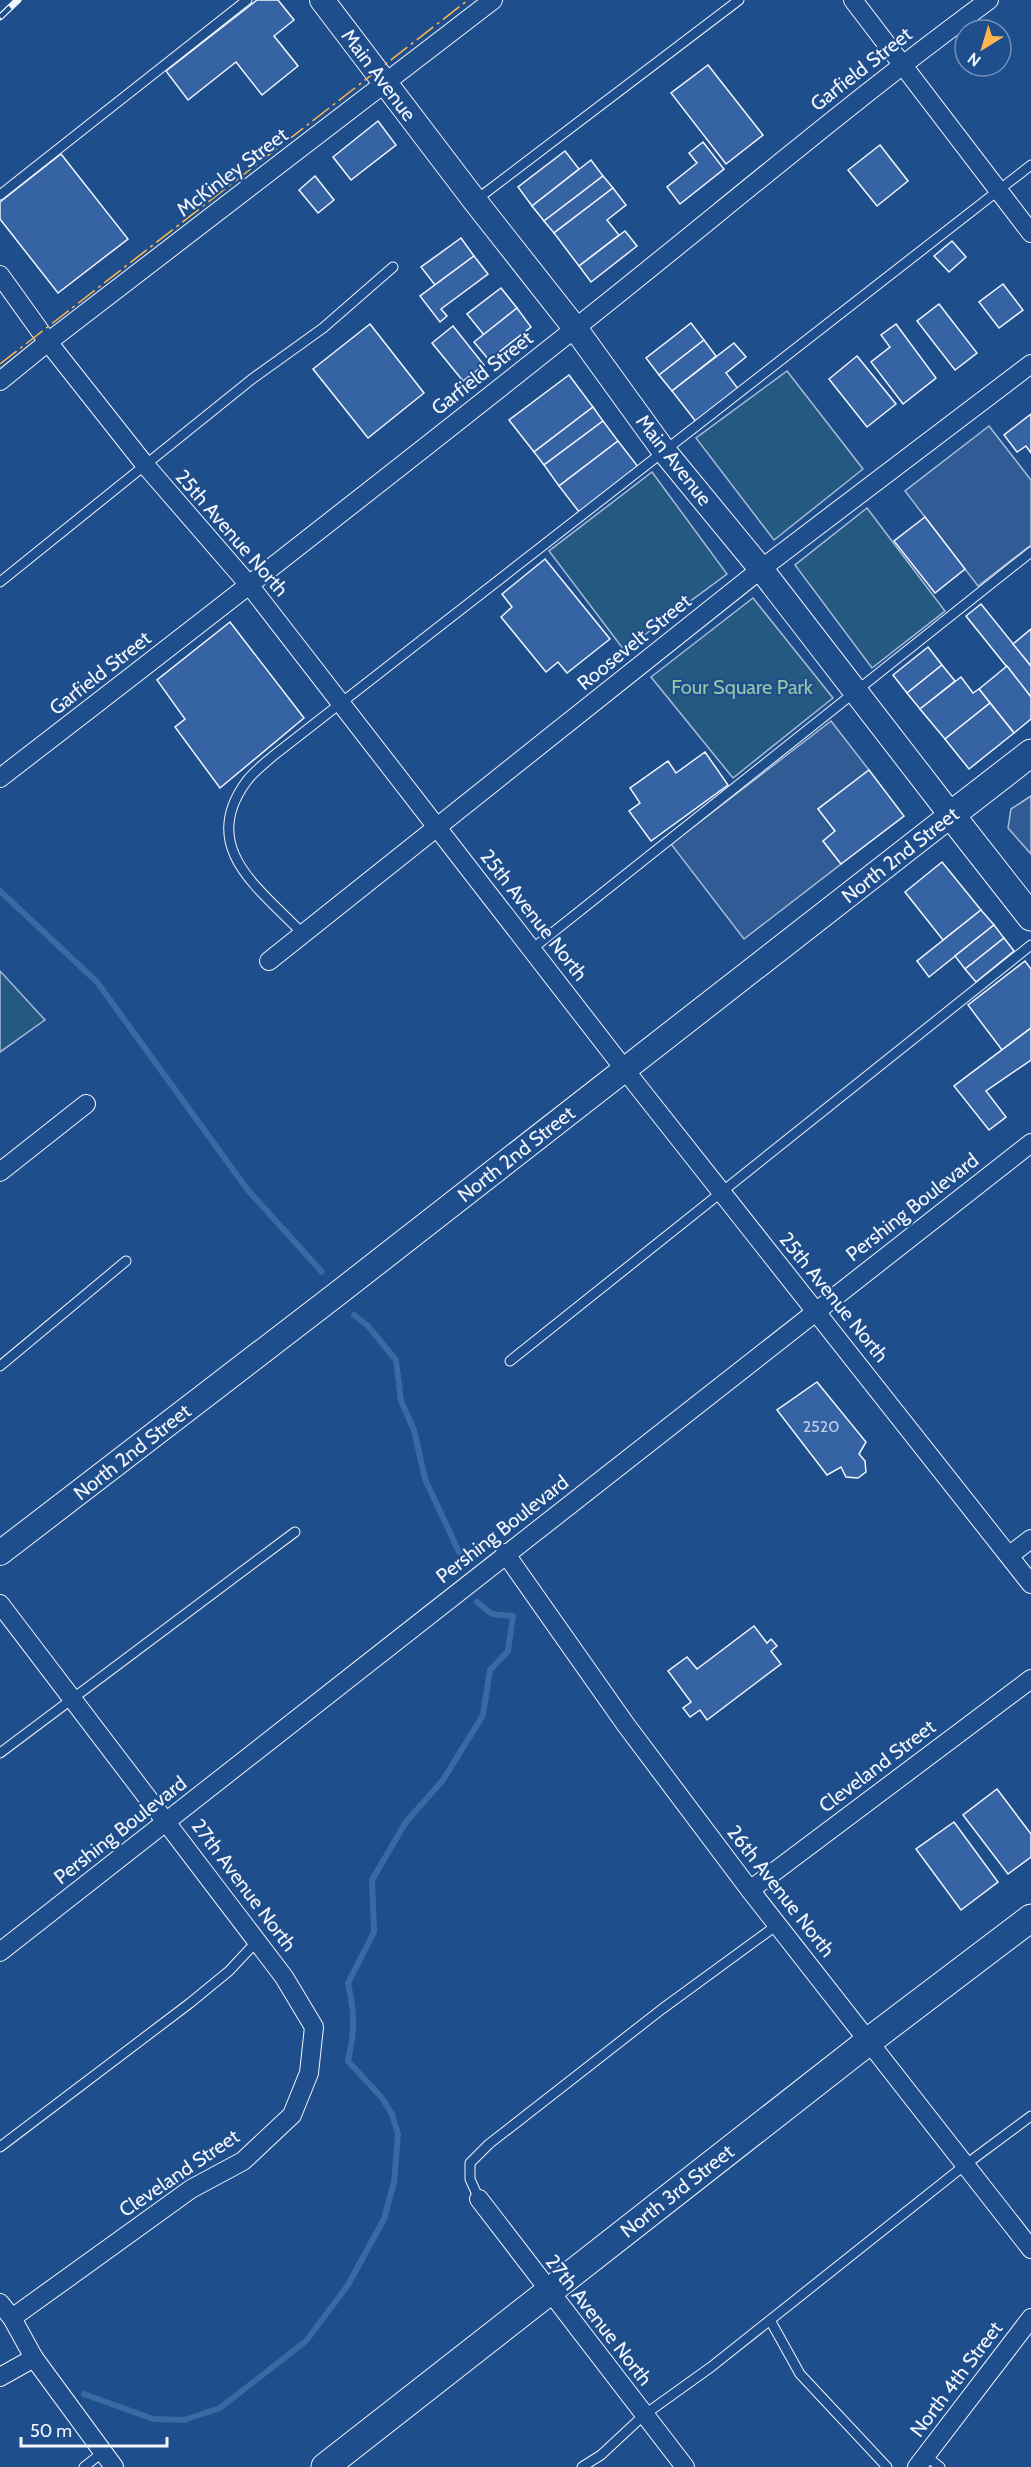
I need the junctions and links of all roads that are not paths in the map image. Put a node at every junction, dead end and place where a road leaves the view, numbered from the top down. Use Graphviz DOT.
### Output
graph roads {
  1 [pos="247,0"];
  2 [pos="322,0"];
  3 [pos="493,0"];
  4 [pos="739,0"];
  5 [pos="853,0"];
  6 [pos="989,0"];
  7 [pos="902,64"];
  8 [pos="385,84"];
  9 [pos="1031,165"];
  10 [pos="998,190"];
  11 [pos="0,195"];
  12 [pos="475,201"];
  13 [pos="1031,233"];
  14 [pos="393,267"];
  15 [pos="0,275"];
  16 [pos="575,328"];
  17 [pos="48,342"];
  18 [pos="1031,364"];
  19 [pos="0,381"];
  20 [pos="664,451"];
  21 [pos="146,466"];
  22 [pos="1031,552"];
  23 [pos="761,569"];
  24 [pos="0,582"];
  25 [pos="250,586"];
  26 [pos="855,692"];
  27 [pos="342,704"];
  28 [pos="1031,753"];
  29 [pos="0,778"];
  30 [pos="951,815"];
  31 [pos="438,828"];
  32 [pos="1031,917"];
  33 [pos="303,934"];
  34 [pos="1031,945"];
  35 [pos="532,949"];
  36 [pos="269,961"];
  37 [pos="625,1070"];
  38 [pos="86,1104"];
  39 [pos="1031,1143"];
  40 [pos="0,1172"];
  41 [pos="721,1192"];
  42 [pos="126,1261"];
  43 [pos="816,1311"];
  44 [pos="510,1361"];
  45 [pos="0,1366"];
  46 [pos="295,1532"];
  47 [pos="1031,1539"];
  48 [pos="0,1553"];
  49 [pos="505,1553"];
  50 [pos="1010,1555"];
  51 [pos="1031,1584"];
  52 [pos="0,1604"];
  53 [pos="1031,1679"];
  54 [pos="73,1698"];
  55 [pos="0,1753"];
  56 [pos="167,1821"];
  57 [pos="750,1890"];
  58 [pos="1031,1918"];
  59 [pos="777,1925"];
  60 [pos="257,1941"];
  61 [pos="0,1952"];
  62 [pos="314,2027"];
  63 [pos="869,2042"];
  64 [pos="1031,2116"];
  65 [pos="0,2147"];
  66 [pos="964,2165"];
  67 [pos="479,2199"];
  68 [pos="1031,2249"];
  69 [pos="549,2292"];
  70 [pos="0,2303"];
  71 [pos="12,2318"];
  72 [pos="1031,2318"];
  73 [pos="770,2320"];
  74 [pos="34,2358"];
  75 [pos="0,2377"];
  76 [pos="644,2415"];
  77 [pos="103,2452"];
  78 [pos="927,2463"];
  79 [pos="84,2467"];
  80 [pos="114,2467"];
  81 [pos="325,2467"];
  82 [pos="582,2467"];
  83 [pos="685,2467"];
  84 [pos="887,2467"];
  1 -- 11 [label="lane"];
  2 -- 8 [label="street, Main Avenue"];
  3 -- 8 [label="street, McKinley Street"];
  4 -- 12 [label="lane"];
  5 -- 7 [label="street"];
  6 -- 7 [label="street, Garfield Street"];
  7 -- 10 [label="street"];
  7 -- 16 [label="street, Garfield Street"];
  8 -- 12 [label="street, Main Avenue"];
  8 -- 17 [label="street, McKinley Street"];
  9 -- 10 [label="lane"];
  10 -- 13 [label="street"];
  10 -- 20 [label="lane"];
  12 -- 16 [label="street, Main Avenue"];
  14 -- 21 [label="lane"];
  15 -- 17 [label="street, 25th Avenue North"];
  16 -- 20 [label="street, Main Avenue"];
  16 -- 25 [label="street, Garfield Street"];
  17 -- 19 [label="street, McKinley Street"];
  17 -- 21 [label="street, 25th Avenue North"];
  18 -- 23 [label="street, Roosevelt Street"];
  20 -- 23 [label="street, Main Avenue"];
  20 -- 27 [label="lane"];
  21 -- 24 [label="lane"];
  21 -- 25 [label="street, 25th Avenue North"];
  22 -- 26 [label="lane"];
  23 -- 26 [label="street, Main Avenue"];
  23 -- 31 [label="street, Roosevelt Street"];
  25 -- 27 [label="street, 25th Avenue North"];
  25 -- 29 [label="street, Garfield Street"];
  26 -- 30 [label="street, Main Avenue"];
  26 -- 35 [label="lane"];
  27 -- 31 [label="street, 25th Avenue North"];
  27 -- 33 [label="lane"];
  28 -- 30 [label="main road, North 2nd Street"];
  30 -- 32 [label="main road, Main Avenue"];
  30 -- 37 [label="street, North 2nd Street"];
  31 -- 33 [label="street, Roosevelt Street"];
  31 -- 35 [label="street, 25th Avenue North"];
  33 -- 36 [label="street, Roosevelt Street"];
  34 -- 41 [label="lane"];
  35 -- 37 [label="street, 25th Avenue North"];
  37 -- 41 [label="street, 25th Avenue North"];
  37 -- 48 [label="street, North 2nd Street"];
  38 -- 40 [label="street"];
  39 -- 43 [label="street, Pershing Boulevard"];
  41 -- 43 [label="street, 25th Avenue North"];
  41 -- 44 [label="lane"];
  42 -- 45 [label="lane"];
  43 -- 49 [label="street, Pershing Boulevard"];
  43 -- 50 [label="street, 25th Avenue North"];
  46 -- 54 [label="lane"];
  47 -- 50 [label="street"];
  49 -- 56 [label="street, Pershing Boulevard"];
  49 -- 57 [label="street, 26th Avenue North"];
  50 -- 51 [label="street, 25th Avenue North"];
  52 -- 54 [label="street, 27th Avenue North"];
  53 -- 57 [label="street, Cleveland Street"];
  54 -- 55 [label="lane"];
  54 -- 56 [label="street, 27th Avenue North"];
  56 -- 60 [label="street, 27th Avenue North"];
  56 -- 61 [label="street, Pershing Boulevard"];
  57 -- 59 [label="street, 26th Avenue North"];
  58 -- 63 [label="main road, North 3rd Street"];
  59 -- 63 [label="street, 26th Avenue North"];
  59 -- 67 [label="lane"];
  60 -- 62 [label="street, 27th Avenue North"];
  60 -- 65 [label="lane"];
  62 -- 71 [label="street, Cleveland Street"];
  63 -- 66 [label="street, 26th Avenue North"];
  63 -- 69 [label="main road, North 3rd Street"];
  64 -- 66 [label="lane"];
  66 -- 68 [label="street, 26th Avenue North"];
  66 -- 73 [label="lane"];
  67 -- 69 [label="street, 27th Avenue North"];
  69 -- 76 [label="street, 27th Avenue North"];
  69 -- 81 [label="main road, North 3rd Street"];
  70 -- 71 [label="street"];
  71 -- 74 [label="street"];
  72 -- 78 [label="street, North 4th Street"];
  73 -- 76 [label="lane"];
  73 -- 84 [label="lane"];
  74 -- 75 [label="street"];
  74 -- 77 [label="street"];
  76 -- 82 [label="lane"];
  76 -- 83 [label="street, 27th Avenue North"];
  77 -- 79 [label="lane"];
  77 -- 80 [label="street"];
}
